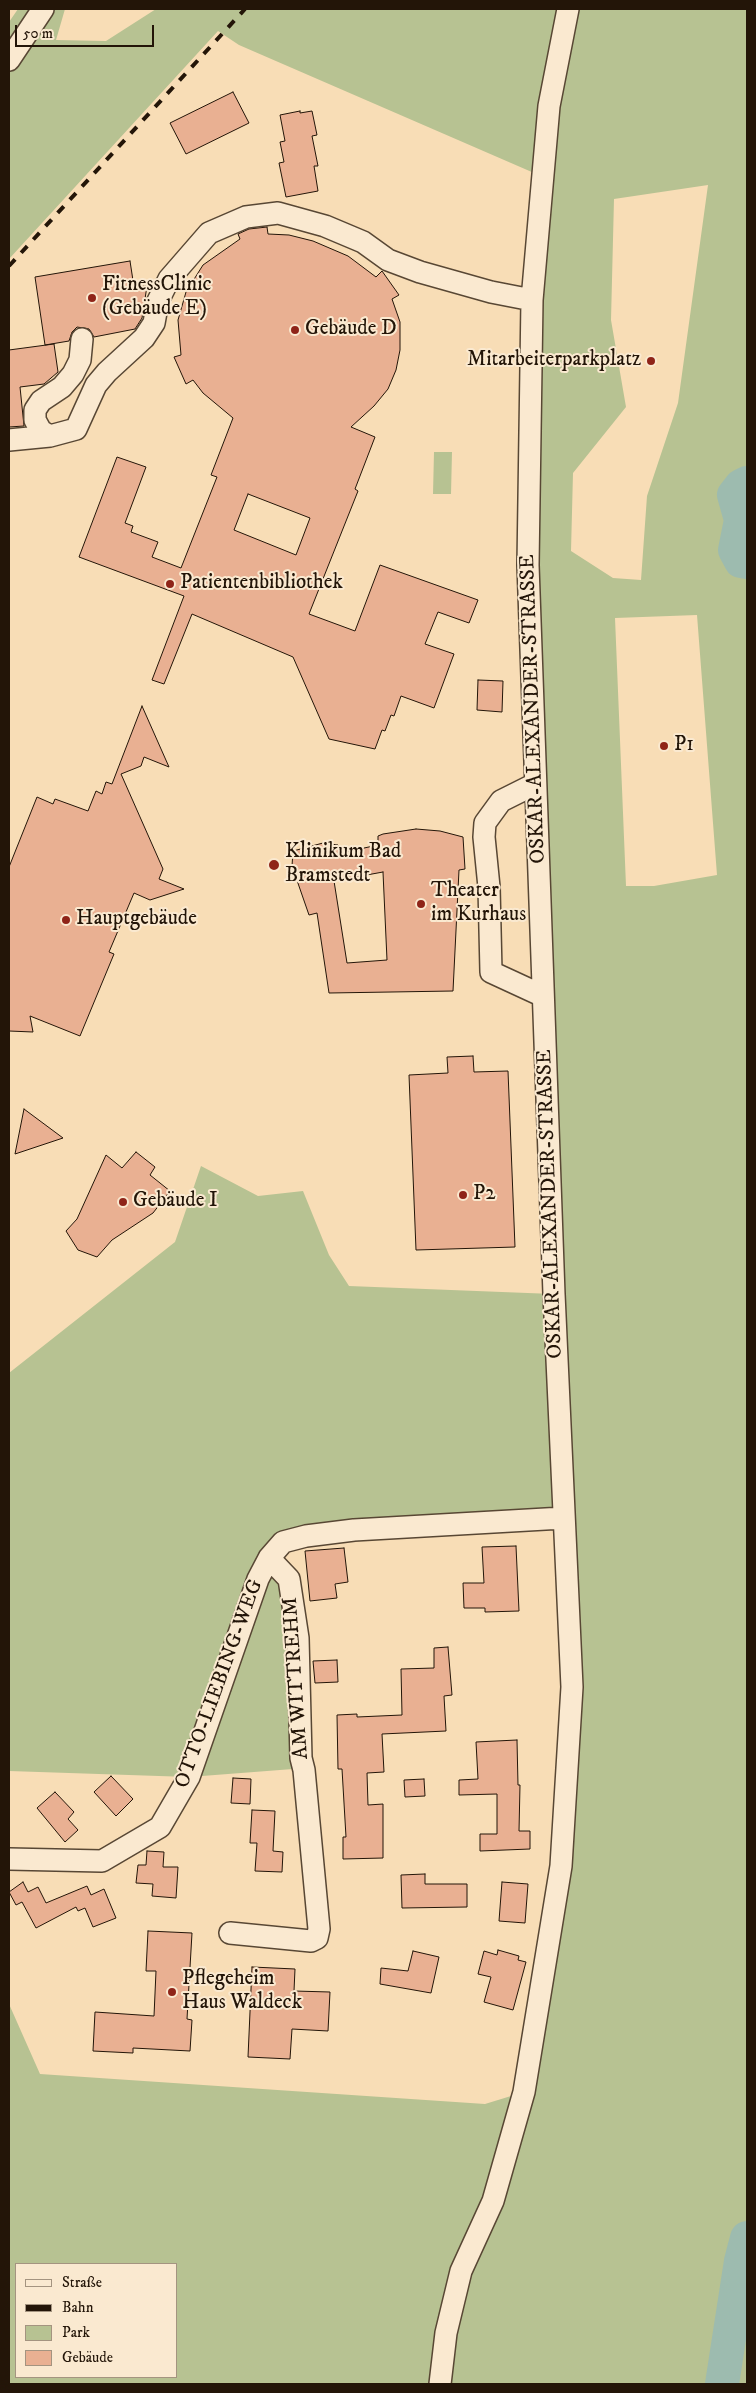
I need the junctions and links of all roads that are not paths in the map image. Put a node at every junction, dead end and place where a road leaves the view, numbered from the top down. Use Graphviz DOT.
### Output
graph roads {
  1 [pos="43,9"];
  2 [pos="568,9"];
  3 [pos="16,35"];
  4 [pos="9,60"];
  5 [pos="532,300"];
  6 [pos="82,339"];
  7 [pos="50,436"];
  8 [pos="9,440"];
  9 [pos="535,784"];
  10 [pos="543,996"];
  11 [pos="564,1518"];
  12 [pos="269,1558"];
  13 [pos="9,1859"];
  14 [pos="230,1933"];
  15 [pos="440,2384"];
  1 -- 3 [label="street"];
  2 -- 5 [label="street, OSKAR-ALEXANDER-STRASSE"];
  3 -- 4 [label="street"];
  5 -- 7 [label="street"];
  5 -- 9 [label="street, OSKAR-ALEXANDER-STRASSE"];
  6 -- 7 [label="street"];
  7 -- 8 [label="street"];
  9 -- 10 [label="street, OSKAR-ALEXANDER-STRASSE"];
  9 -- 10 [label="street"];
  10 -- 11 [label="street, OSKAR-ALEXANDER-STRASSE"];
  11 -- 12 [label="street"];
  11 -- 15 [label="street, OSKAR-ALEXANDER-STRASSE"];
  12 -- 13 [label="street, OTTO-LIEBING-WEG"];
  12 -- 14 [label="street, AM WITTREHM"];
}
